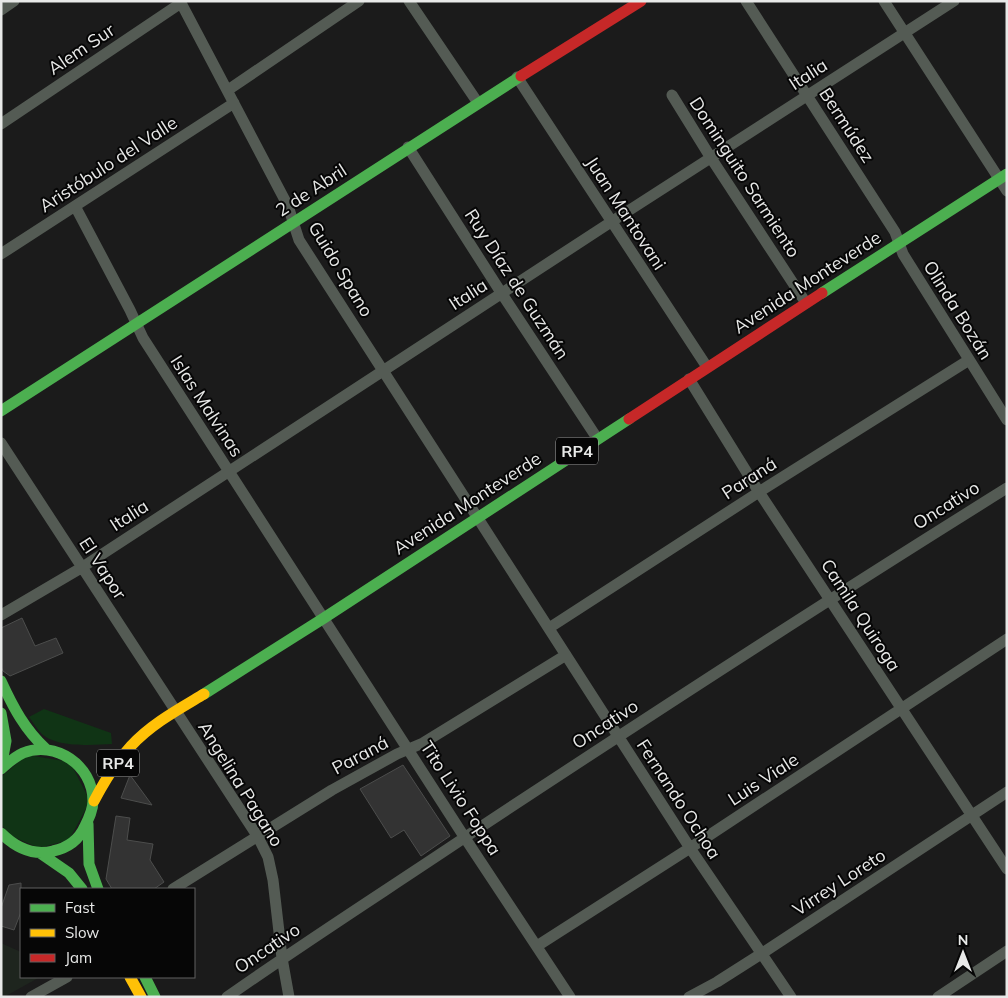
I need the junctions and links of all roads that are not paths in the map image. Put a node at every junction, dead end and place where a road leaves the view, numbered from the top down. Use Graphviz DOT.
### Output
graph roads {
  1 [pos="14,1"];
  2 [pos="359,1"];
  3 [pos="409,1"];
  4 [pos="641,1"];
  5 [pos="746,1"];
  6 [pos="884,1"];
  7 [pos="954,1"];
  8 [pos="180,2"];
  9 [pos="1,10"];
  10 [pos="904,32"];
  11 [pos="517,78"];
  12 [pos="228,90"];
  13 [pos="672,95"];
  14 [pos="808,95"];
  15 [pos="234,103"];
  16 [pos="478,103"];
  17 [pos="1,124"];
  18 [pos="408,147"];
  19 [pos="711,158"];
  20 [pos="1003,176"];
  21 [pos="1007,191"];
  22 [pos="75,206"];
  23 [pos="611,222"];
  24 [pos="294,223"];
  25 [pos="898,243"];
  26 [pos="1,254"];
  27 [pos="502,294"];
  28 [pos="806,302"];
  29 [pos="136,324"];
  30 [pos="969,360"];
  31 [pos="707,367"];
  32 [pos="383,371"];
  33 [pos="689,379"];
  34 [pos="1002,403"];
  35 [pos="1,411"];
  36 [pos="1007,420"];
  37 [pos="597,438"];
  38 [pos="1,444"];
  39 [pos="228,471"];
  40 [pos="1007,488"];
  41 [pos="759,492"];
  42 [pos="476,517"];
  43 [pos="81,568"];
  44 [pos="830,599"];
  45 [pos="1,615"];
  46 [pos="324,618"];
  47 [pos="549,628"];
  48 [pos="1007,639"];
  49 [pos="566,655"];
  50 [pos="1,681"];
  51 [pos="901,708"];
  52 [pos="175,712"];
  53 [pos="1,713"];
  54 [pos="3,726"];
  55 [pos="618,736"];
  56 [pos="409,749"];
  57 [pos="46,750"];
  58 [pos="1,768"];
  59 [pos="1007,792"];
  60 [pos="94,802"];
  61 [pos="971,816"];
  62 [pos="88,824"];
  63 [pos="1,833"];
  64 [pos="258,837"];
  65 [pos="465,838"];
  66 [pos="690,848"];
  67 [pos="1,849"];
  68 [pos="21,849"];
  69 [pos="40,853"];
  70 [pos="1007,869"];
  71 [pos="81,888"];
  72 [pos="98,888"];
  73 [pos="175,888"];
  74 [pos="537,946"];
  75 [pos="1007,951"];
  76 [pos="761,954"];
  77 [pos="282,958"];
  78 [pos="65,978"];
  79 [pos="131,978"];
  80 [pos="146,978"];
  81 [pos="31,997"];
  82 [pos="141,997"];
  83 [pos="156,997"];
  84 [pos="227,997"];
  85 [pos="289,997"];
  86 [pos="570,997"];
  87 [pos="689,997"];
  88 [pos="791,997"];
  89 [pos="938,997"];
  1 -- 9 [label="street"];
  2 -- 12 [label="street"];
  3 -- 16 [label="street"];
  4 -- 11 [label="main road, 2 de Abril"];
  5 -- 14 [label="street, Bermúdez"];
  6 -- 10 [label="street"];
  7 -- 10 [label="street, Italia"];
  8 -- 12 [label="street, Guido Spano"];
  8 -- 17 [label="street, Alem Sur"];
  10 -- 14 [label="street, Italia"];
  10 -- 20 [label="street"];
  11 -- 16 [label="main road, 2 de Abril"];
  11 -- 23 [label="street, Juan Mantovani"];
  12 -- 15 [label="street, Guido Spano"];
  13 -- 19 [label="street, Dominguito Sarmiento"];
  14 -- 19 [label="street, Italia"];
  14 -- 25 [label="street, Bermúdez"];
  15 -- 22 [label="street, Aristóbulo del Valle"];
  15 -- 24 [label="street, Guido Spano"];
  16 -- 18 [label="main road, 2 de Abril"];
  18 -- 24 [label="main road, 2 de Abril"];
  18 -- 27 [label="street, Ruy Díaz de Guzmán"];
  19 -- 23 [label="street, Italia"];
  19 -- 28 [label="street, Dominguito Sarmiento"];
  20 -- 21 [label="street"];
  20 -- 25 [label="main road, Avenida Monteverde / RP4"];
  22 -- 26 [label="street, Aristóbulo del Valle"];
  22 -- 29 [label="street, Islas Malvinas"];
  23 -- 27 [label="street, Italia"];
  23 -- 31 [label="street, Juan Mantovani"];
  24 -- 29 [label="main road, 2 de Abril"];
  24 -- 32 [label="street, Guido Spano"];
  25 -- 28 [label="main road, Avenida Monteverde / RP4"];
  25 -- 30 [label="street, Olinda Bozán"];
  27 -- 32 [label="street, Italia"];
  27 -- 37 [label="street, Ruy Díaz de Guzmán"];
  28 -- 31 [label="main road, Avenida Monteverde / RP4"];
  29 -- 35 [label="main road, 2 de Abril"];
  29 -- 39 [label="street, Islas Malvinas"];
  30 -- 34 [label="street, Olinda Bozán"];
  30 -- 41 [label="street, Paraná"];
  31 -- 33 [label="main road, Avenida Monteverde / RP4"];
  32 -- 39 [label="street, Italia"];
  32 -- 42 [label="street, Guido Spano"];
  33 -- 37 [label="main road, Avenida Monteverde / RP4"];
  33 -- 41 [label="street, Camila Quiroga"];
  34 -- 36 [label="street, Olinda Bozán"];
  37 -- 42 [label="main road, Avenida Monteverde / RP4"];
  38 -- 43 [label="street, El Vapor"];
  39 -- 43 [label="street, Italia"];
  39 -- 46 [label="street, Islas Malvinas"];
  40 -- 44 [label="street, Oncativo"];
  41 -- 44 [label="street, Camila Quiroga"];
  41 -- 47 [label="street, Paraná"];
  42 -- 46 [label="main road, Avenida Monteverde / RP4"];
  42 -- 47 [label="street, Fernando Ochoa"];
  43 -- 45 [label="street, Italia"];
  43 -- 52 [label="street, El Vapor"];
  44 -- 51 [label="street, Camila Quiroga"];
  44 -- 55 [label="street, Oncativo"];
  46 -- 52 [label="main road, Avenida Monteverde / RP4"];
  46 -- 56 [label="street, Tito Livio Foppa"];
  47 -- 49 [label="street, Fernando Ochoa"];
  48 -- 51 [label="street, Luis Viale"];
  49 -- 55 [label="street, Fernando Ochoa"];
  49 -- 56 [label="street, Paraná"];
  50 -- 57 [label="main road"];
  51 -- 61 [label="street, Camila Quiroga"];
  51 -- 66 [label="street, Luis Viale"];
  52 -- 60 [label="main road, Avenida Monteverde / RP4"];
  52 -- 64 [label="street, Angelina Pagano"];
  53 -- 54 [label="main road, RP4"];
  54 -- 58 [label="main road, RP4"];
  55 -- 65 [label="street, Oncativo"];
  55 -- 66 [label="street, Fernando Ochoa"];
  56 -- 64 [label="street, Paraná"];
  56 -- 65 [label="street, Tito Livio Foppa"];
  57 -- 58 [label="main road, RP4"];
  57 -- 60 [label="main road, RP4"];
  59 -- 61 [label="street, Virrey Loreto"];
  60 -- 62 [label="main road, RP4"];
  61 -- 70 [label="street, Camila Quiroga"];
  61 -- 76 [label="street, Virrey Loreto"];
  62 -- 69 [label="main road, RP4"];
  62 -- 72 [label="main road"];
  63 -- 68 [label="main road, RP4"];
  64 -- 73 [label="street, Paraná"];
  64 -- 77 [label="street, Angelina Pagano"];
  65 -- 74 [label="street, Tito Livio Foppa"];
  65 -- 77 [label="street, Oncativo"];
  66 -- 74 [label="street, Luis Viale"];
  66 -- 76 [label="street, Fernando Ochoa"];
  67 -- 68 [label="main road, RP4"];
  68 -- 69 [label="main road, RP4"];
  69 -- 71 [label="main road"];
  74 -- 86 [label="street, Tito Livio Foppa"];
  75 -- 89 [label="street"];
  76 -- 87 [label="street, Virrey Loreto"];
  76 -- 88 [label="street, Fernando Ochoa"];
  77 -- 84 [label="street, Oncativo"];
  77 -- 85 [label="street, Angelina Pagano"];
  78 -- 81 [label="street"];
  79 -- 82 [label="main road"];
  80 -- 83 [label="main road"];
}
